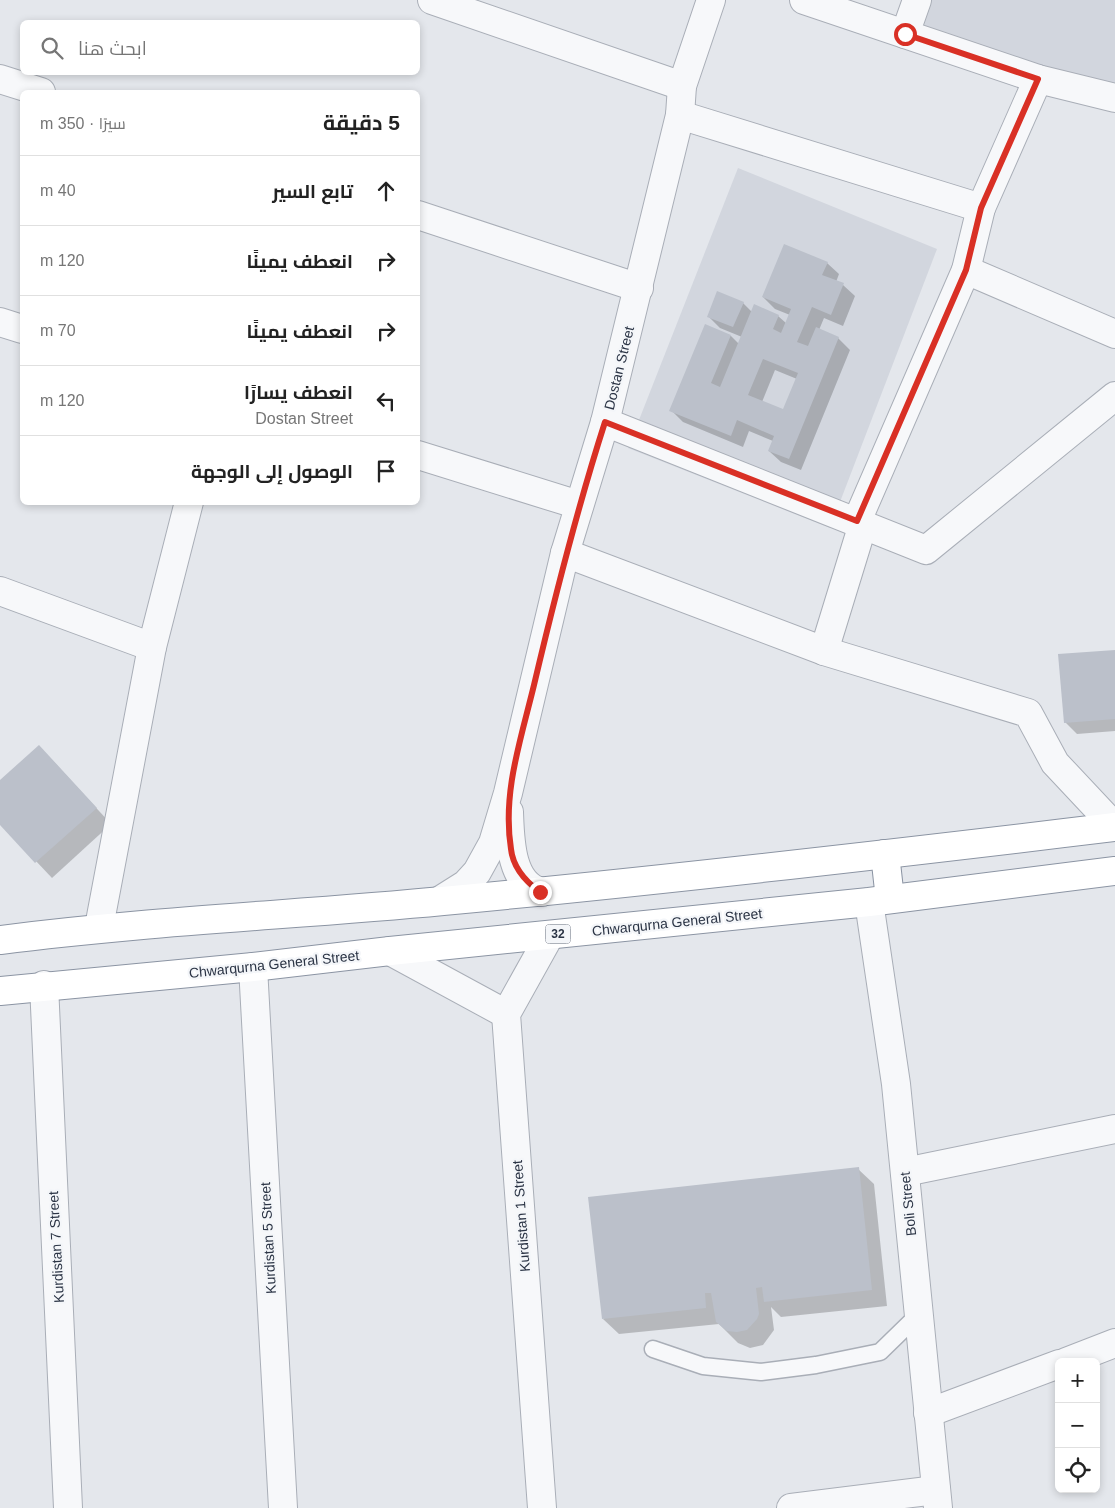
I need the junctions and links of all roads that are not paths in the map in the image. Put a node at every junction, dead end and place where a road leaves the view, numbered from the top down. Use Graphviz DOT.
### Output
graph roads {
  1 [pos="432,0"];
  2 [pos="711,0"];
  3 [pos="804,0"];
  4 [pos="917,0"];
  5 [pos="905,34"];
  6 [pos="0,79"];
  7 [pos="1038,79"];
  8 [pos="682,86"];
  9 [pos="35,90"];
  10 [pos="1115,98"];
  11 [pos="680,115"];
  12 [pos="981,208"];
  13 [pos="420,216"];
  14 [pos="966,270"];
  15 [pos="639,288"];
  16 [pos="0,322"];
  17 [pos="20,328"];
  18 [pos="1115,334"];
  19 [pos="1115,396"];
  20 [pos="605,422"];
  21 [pos="420,457"];
  22 [pos="188,505"];
  23 [pos="579,505"];
  24 [pos="860,523"];
  25 [pos="566,553"];
  26 [pos="0,590"];
  27 [pos="152,647"];
  28 [pos="824,652"];
  29 [pos="508,793"];
  30 [pos="1115,827"];
  31 [pos="885,854"];
  32 [pos="1115,871"];
  33 [pos="542,892"];
  34 [pos="439,901"];
  35 [pos="880,901"];
  36 [pos="99,927"];
  37 [pos="550,935"];
  38 [pos="0,940"];
  39 [pos="390,951"];
  40 [pos="254,967"];
  41 [pos="44,985"];
  42 [pos="0,991"];
  43 [pos="506,1014"];
  44 [pos="1115,1130"];
  45 [pos="904,1172"];
  46 [pos="918,1316"];
  47 [pos="1115,1343"];
  48 [pos="652,1349"];
  49 [pos="1076,1358"];
  50 [pos="1055,1365"];
  51 [pos="928,1413"];
  52 [pos="937,1499"];
  53 [pos="64,1507"];
  54 [pos="282,1508"];
  55 [pos="542,1508"];
  56 [pos="791,1508"];
  1 -- 8 [label="street"];
  2 -- 8 [label="street, Dostan Street"];
  3 -- 5 [label="street"];
  4 -- 5 [label="street"];
  5 -- 7 [label="street"];
  6 -- 9 [label="street"];
  7 -- 10 [label="street"];
  7 -- 12 [label="street"];
  8 -- 11 [label="street, Dostan Street"];
  11 -- 12 [label="street"];
  11 -- 15 [label="street, Dostan Street"];
  12 -- 14 [label="street"];
  13 -- 15 [label="street"];
  14 -- 18 [label="street"];
  14 -- 24 [label="street"];
  15 -- 20 [label="street, Dostan Street"];
  16 -- 17 [label="street"];
  19 -- 24 [label="street"];
  20 -- 23 [label="street, Dostan Street"];
  20 -- 24 [label="street"];
  21 -- 23 [label="street"];
  22 -- 27 [label="street"];
  23 -- 25 [label="street, Dostan Street"];
  24 -- 28 [label="street"];
  25 -- 28 [label="street"];
  25 -- 29 [label="street, Dostan Street"];
  26 -- 27 [label="street"];
  27 -- 36 [label="street"];
  28 -- 30 [label="street"];
  29 -- 33 [label="street, Dostan Street"];
  29 -- 34 [label="street, Dostan Street"];
  30 -- 31 [label="highway"];
  31 -- 33 [label="highway"];
  31 -- 35 [label="highway"];
  32 -- 35 [label="highway, Chwarqurna General Street / 32"];
  33 -- 34 [label="highway"];
  34 -- 36 [label="highway"];
  35 -- 37 [label="highway, Chwarqurna General Street / 32"];
  35 -- 45 [label="street, Boli Street"];
  36 -- 38 [label="highway"];
  37 -- 39 [label="highway, Chwarqurna General Street / 32"];
  37 -- 43 [label="street"];
  39 -- 40 [label="highway, Chwarqurna General Street / 32"];
  39 -- 43 [label="street"];
  40 -- 41 [label="highway, Chwarqurna General Street / 32"];
  40 -- 54 [label="street, Kurdistan 5 Street"];
  41 -- 42 [label="highway, Chwarqurna General Street / 32"];
  41 -- 53 [label="street, Kurdistan 7 Street"];
  43 -- 55 [label="street, Kurdistan 1 Street"];
  44 -- 45 [label="street"];
  45 -- 46 [label="street, Boli Street"];
  46 -- 48 [label="lane"];
  46 -- 51 [label="street, Boli Street"];
  47 -- 49 [label="street"];
  50 -- 51 [label="street"];
  51 -- 52 [label="street, Boli Street"];
  52 -- 56 [label="street"];
}
